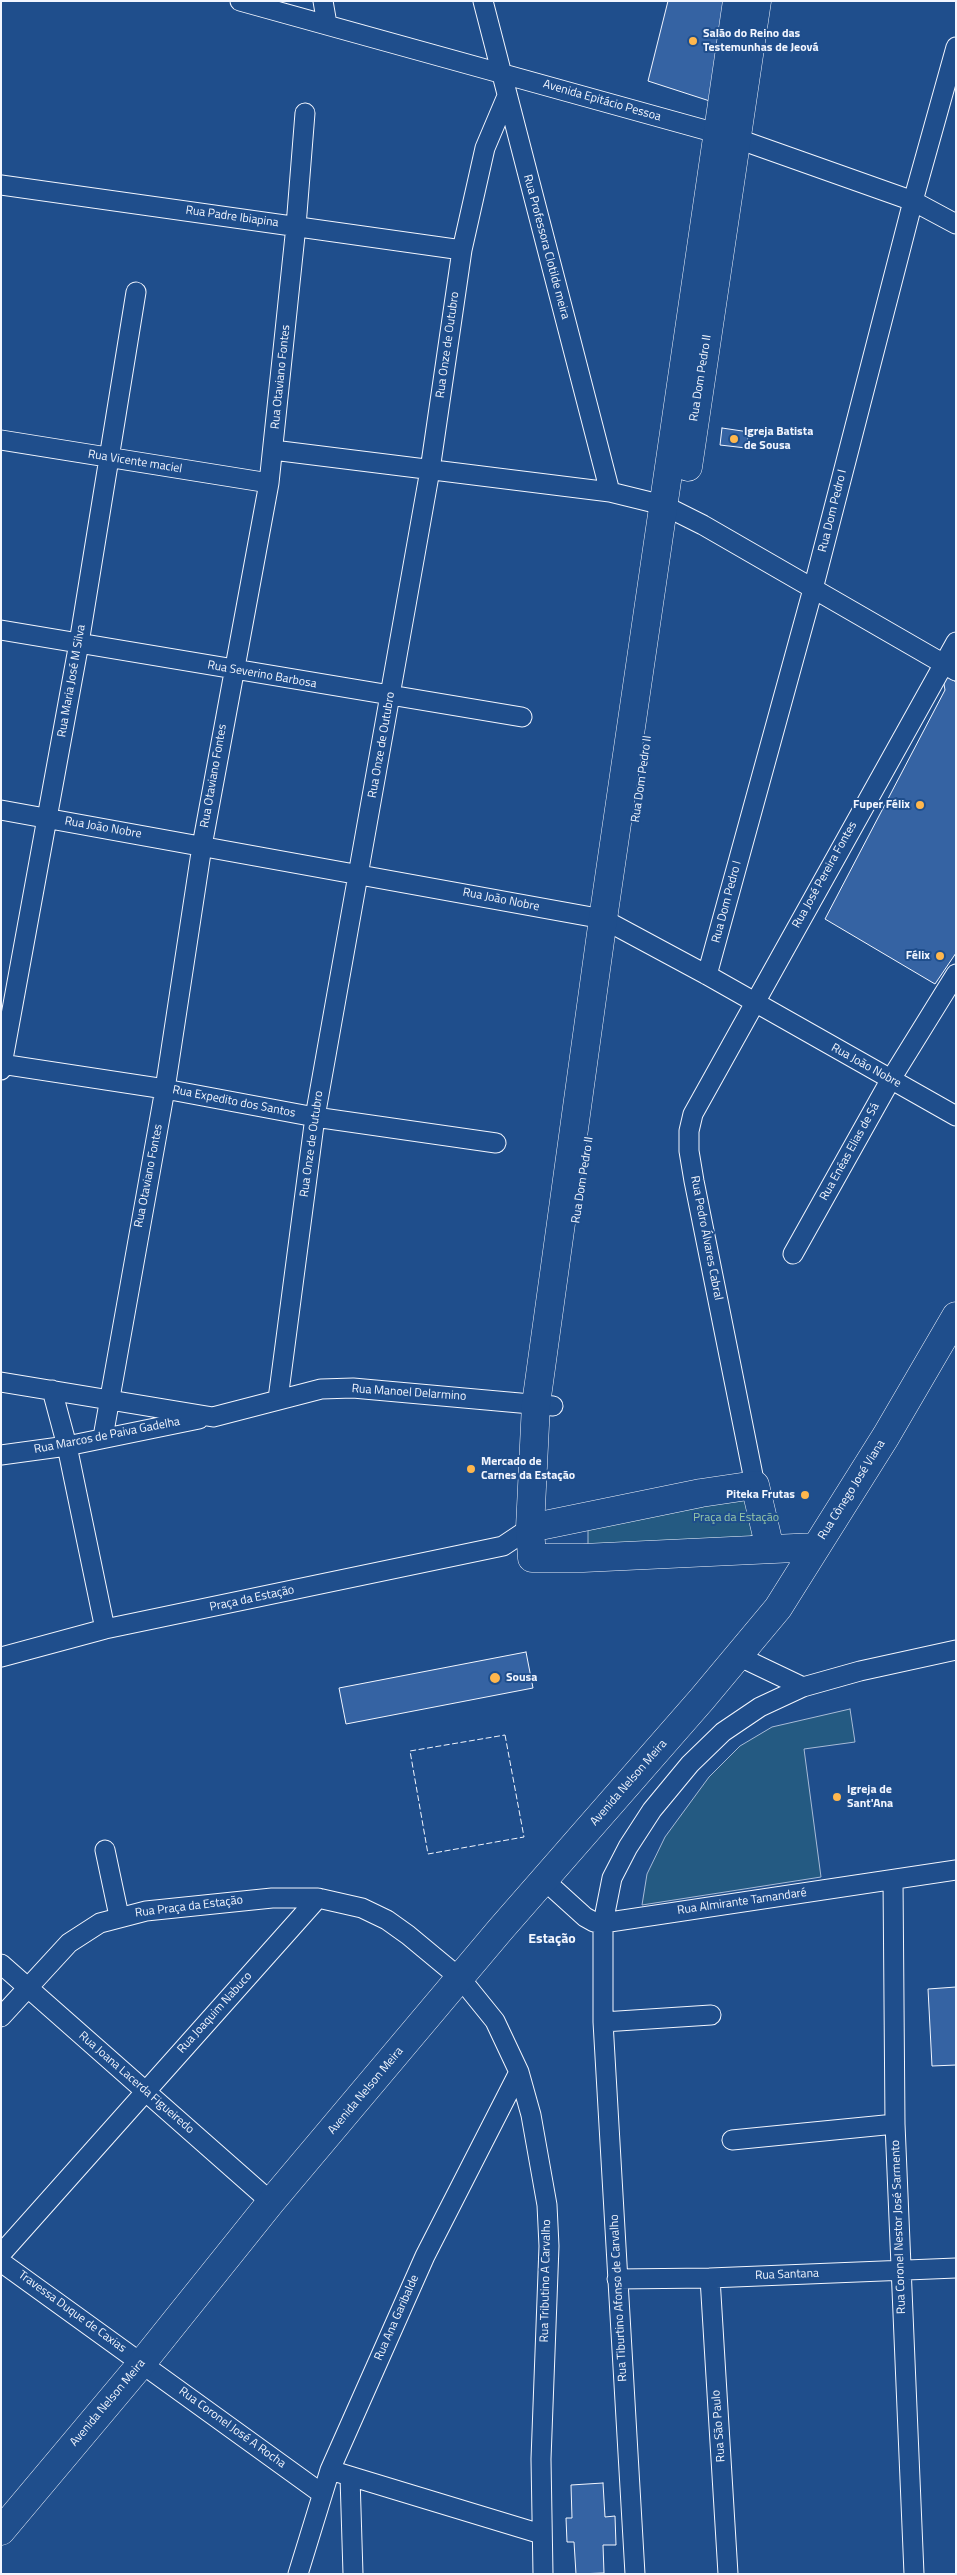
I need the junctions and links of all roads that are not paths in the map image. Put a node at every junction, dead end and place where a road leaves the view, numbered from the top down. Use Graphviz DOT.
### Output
graph roads {
  1 [pos="240,1"];
  2 [pos="323,1"];
  3 [pos="483,1"];
  4 [pos="737,1"];
  5 [pos="757,1"];
  6 [pos="327,24"];
  7 [pos="956,48"];
  8 [pos="501,73"];
  9 [pos="507,96"];
  10 [pos="305,113"];
  11 [pos="727,136"];
  12 [pos="1,185"];
  13 [pos="913,201"];
  14 [pos="956,224"];
  15 [pos="296,226"];
  16 [pos="462,250"];
  17 [pos="136,292"];
  18 [pos="1,440"];
  19 [pos="273,450"];
  20 [pos="110,458"];
  21 [pos="430,470"];
  22 [pos="269,483"];
  23 [pos="610,492"];
  24 [pos="672,509"];
  25 [pos="813,589"];
  26 [pos="1,630"];
  27 [pos="956,642"];
  28 [pos="79,643"];
  29 [pos="950,667"];
  30 [pos="233,670"];
  31 [pos="390,696"];
  32 [pos="522,717"];
  33 [pos="1,810"];
  34 [pos="46,818"];
  35 [pos="202,846"];
  36 [pos="359,873"];
  37 [pos="612,923"];
  38 [pos="707,974"];
  39 [pos="956,974"];
  40 [pos="754,1003"];
  41 [pos="2,1066"];
  42 [pos="890,1080"];
  43 [pos="165,1089"];
  44 [pos="956,1116"];
  45 [pos="315,1117"];
  46 [pos="496,1143"];
  47 [pos="793,1254"];
  48 [pos="956,1316"];
  49 [pos="1,1382"];
  50 [pos="52,1390"];
  51 [pos="278,1399"];
  52 [pos="108,1400"];
  53 [pos="544,1405"];
  54 [pos="212,1417"];
  55 [pos="103,1437"];
  56 [pos="67,1446"];
  57 [pos="1,1455"];
  58 [pos="755,1486"];
  59 [pos="538,1526"];
  60 [pos="503,1546"];
  61 [pos="816,1547"];
  62 [pos="770,1549"];
  63 [pos="541,1558"];
  64 [pos="105,1629"];
  65 [pos="956,1650"];
  66 [pos="738,1656"];
  67 [pos="1,1657"];
  68 [pos="803,1687"];
  69 [pos="105,1850"];
  70 [pos="956,1870"];
  71 [pos="543,1880"];
  72 [pos="893,1880"];
  73 [pos="318,1898"];
  74 [pos="119,1916"];
  75 [pos="603,1923"];
  76 [pos="1,1964"];
  77 [pos="460,1980"];
  78 [pos="27,1987"];
  79 [pos="711,2015"];
  80 [pos="1,2017"];
  81 [pos="603,2022"];
  82 [pos="519,2072"];
  83 [pos="146,2091"];
  84 [pos="895,2124"];
  85 [pos="732,2140"];
  86 [pos="271,2202"];
  87 [pos="1,2254"];
  88 [pos="1,2262"];
  89 [pos="956,2268"];
  90 [pos="901,2271"];
  91 [pos="710,2278"];
  92 [pos="617,2279"];
  93 [pos="142,2363"];
  94 [pos="330,2470"];
  95 [pos="350,2477"];
  96 [pos="321,2493"];
  97 [pos="1,2531"];
  98 [pos="541,2534"];
  99 [pos="298,2574"];
  100 [pos="353,2574"];
  101 [pos="543,2574"];
  102 [pos="635,2574"];
  103 [pos="728,2574"];
  104 [pos="914,2574"];
  1 -- 6 [label="street, Avenida Epitácio Pessoa"];
  2 -- 6 [label="street"];
  3 -- 8 [label="street, Rua Professora Clotilde meira"];
  4 -- 11 [label="street, Rua Dom Pedro II"];
  5 -- 11 [label="street, Rua Dom Pedro II"];
  6 -- 8 [label="street, Avenida Epitácio Pessoa"];
  7 -- 13 [label="street, Rua Dom Pedro I"];
  8 -- 9 [label="street, Rua Professora Clotilde meira"];
  8 -- 11 [label="street, Avenida Epitácio Pessoa"];
  9 -- 16 [label="street, Rua Onze de Outubro"];
  9 -- 23 [label="street, Rua Professora Clotilde meira"];
  10 -- 15 [label="street, Rua Otaviano Fontes"];
  11 -- 13 [label="street, Avenida Epitácio Pessoa"];
  11 -- 24 [label="street, Rua Dom Pedro II"];
  12 -- 15 [label="street, Rua Padre Ibiapina"];
  13 -- 14 [label="street, Avenida Epitácio Pessoa"];
  13 -- 25 [label="street, Rua Dom Pedro I"];
  15 -- 16 [label="street, Rua Padre Ibiapina"];
  15 -- 19 [label="street, Rua Otaviano Fontes"];
  16 -- 21 [label="street, Rua Onze de Outubro"];
  17 -- 20 [label="street, Rua Maria José M Silva"];
  18 -- 20 [label="street, Rua Vicente maciel"];
  19 -- 21 [label="street"];
  19 -- 22 [label="street, Rua Otaviano Fontes"];
  20 -- 22 [label="street, Rua Vicente maciel"];
  20 -- 28 [label="street, Rua Maria José M Silva"];
  21 -- 23 [label="street"];
  21 -- 31 [label="street, Rua Onze de Outubro"];
  22 -- 30 [label="street, Rua Otaviano Fontes"];
  23 -- 24 [label="street"];
  24 -- 25 [label="street"];
  24 -- 37 [label="street, Rua Dom Pedro II"];
  25 -- 29 [label="street"];
  25 -- 38 [label="street, Rua Dom Pedro I"];
  26 -- 28 [label="street, Rua Severino Barbosa"];
  27 -- 29 [label="street, Rua José Pereira Fontes"];
  28 -- 30 [label="street, Rua Severino Barbosa"];
  28 -- 34 [label="street, Rua Maria José M Silva"];
  29 -- 40 [label="street, Rua José Pereira Fontes"];
  30 -- 31 [label="street, Rua Severino Barbosa"];
  30 -- 35 [label="street, Rua Otaviano Fontes"];
  31 -- 32 [label="street, Rua Severino Barbosa"];
  31 -- 36 [label="street, Rua Onze de Outubro"];
  33 -- 34 [label="street, Rua João Nobre"];
  34 -- 35 [label="street, Rua João Nobre"];
  34 -- 41 [label="street, Rua Maria José M Silva"];
  35 -- 36 [label="street, Rua João Nobre"];
  35 -- 43 [label="street, Rua Otaviano Fontes"];
  36 -- 37 [label="street, Rua João Nobre"];
  36 -- 45 [label="street, Rua Onze de Outubro"];
  37 -- 38 [label="street, Rua João Nobre"];
  37 -- 53 [label="street, Rua Dom Pedro II"];
  38 -- 40 [label="street, Rua João Nobre"];
  39 -- 42 [label="street, Rua Enéas Elias de Sá"];
  40 -- 42 [label="street, Rua João Nobre"];
  40 -- 58 [label="street, Rua Pedro Álvares Cabral"];
  41 -- 43 [label="street, Rua Expedito dos Santos"];
  42 -- 44 [label="street, Rua João Nobre"];
  42 -- 47 [label="street, Rua Enéas Elias de Sá"];
  43 -- 45 [label="street, Rua Expedito dos Santos"];
  43 -- 52 [label="street, Rua Otaviano Fontes"];
  45 -- 46 [label="street, Rua Expedito dos Santos"];
  45 -- 51 [label="street, Rua Onze de Outubro"];
  48 -- 61 [label="street, Rua Cônego José Viana"];
  49 -- 50 [label="street, Rua Manoel Delarmino"];
  50 -- 52 [label="street, Rua Manoel Delarmino"];
  50 -- 56 [label="street"];
  51 -- 53 [label="street, Rua Manoel Delarmino"];
  51 -- 54 [label="street, Rua Manoel Delarmino"];
  52 -- 54 [label="street, Rua Manoel Delarmino"];
  52 -- 55 [label="street, Rua Otaviano Fontes"];
  53 -- 59 [label="street, Rua Dom Pedro II"];
  54 -- 55 [label="street, Rua Marcos de Paiva Gadelha"];
  55 -- 56 [label="street, Rua Marcos de Paiva Gadelha"];
  56 -- 57 [label="street, Rua Marcos de Paiva Gadelha"];
  56 -- 64 [label="street"];
  58 -- 59 [label="street"];
  58 -- 62 [label="street"];
  59 -- 60 [label="street, Praça da Estação"];
  59 -- 63 [label="street, Rua Dom Pedro II"];
  60 -- 63 [label="street"];
  60 -- 64 [label="street, Praça da Estação"];
  61 -- 62 [label="street"];
  61 -- 66 [label="street, Rua Cônego José Viana"];
  62 -- 63 [label="street"];
  64 -- 67 [label="street, Praça da Estação"];
  65 -- 68 [label="street, Rua Tiburtino Afonso de Carvalho"];
  66 -- 68 [label="street"];
  66 -- 71 [label="street, Avenida Nelson Meira"];
  68 -- 75 [label="street, Rua Tiburtino Afonso de Carvalho"];
  69 -- 74 [label="street"];
  70 -- 72 [label="street, Rua Almirante Tamandaré"];
  71 -- 75 [label="street"];
  71 -- 77 [label="street, Avenida Nelson Meira"];
  72 -- 75 [label="street, Rua Almirante Tamandaré"];
  72 -- 84 [label="street, Rua Coronel Nestor José Sarmento"];
  73 -- 74 [label="street, Rua Praça da Estação"];
  73 -- 77 [label="street"];
  73 -- 83 [label="street, Rua Joaquim Nabuco"];
  74 -- 78 [label="street, Rua Praça da Estação"];
  75 -- 81 [label="street, Rua Tiburtino Afonso de Carvalho"];
  76 -- 78 [label="street, Rua Joana Lacerda Figueiredo"];
  77 -- 82 [label="street, Rua Tributino A Carvalho"];
  77 -- 86 [label="street, Avenida Nelson Meira"];
  78 -- 80 [label="street, Rua Praça da Estação"];
  78 -- 83 [label="street, Rua Joana Lacerda Figueiredo"];
  79 -- 81 [label="street"];
  81 -- 92 [label="street, Rua Tiburtino Afonso de Carvalho"];
  82 -- 94 [label="street, Rua Ana Garibalde"];
  82 -- 98 [label="street, Rua Tributino A Carvalho"];
  83 -- 86 [label="street, Rua Joana Lacerda Figueiredo"];
  83 -- 87 [label="street, Rua Joaquim Nabuco"];
  84 -- 85 [label="street"];
  84 -- 90 [label="street, Rua Coronel Nestor José Sarmento"];
  86 -- 93 [label="street, Avenida Nelson Meira"];
  88 -- 93 [label="street, Travessa Duque de Caxias"];
  89 -- 90 [label="street, Rua Santana"];
  90 -- 91 [label="street, Rua Santana"];
  90 -- 104 [label="street, Rua Coronel Nestor José Sarmento"];
  91 -- 92 [label="street, Rua Santana"];
  91 -- 103 [label="street, Rua São Paulo"];
  92 -- 102 [label="street, Rua Tiburtino Afonso de Carvalho"];
  93 -- 96 [label="street, Rua Coronel José A Rocha"];
  93 -- 97 [label="street, Avenida Nelson Meira"];
  94 -- 95 [label="street"];
  94 -- 96 [label="street, Rua Ana Garibalde"];
  95 -- 98 [label="street"];
  95 -- 100 [label="street"];
  96 -- 99 [label="street, Rua Ana Garibalde"];
  98 -- 101 [label="street, Rua Tributino A Carvalho"];
}
